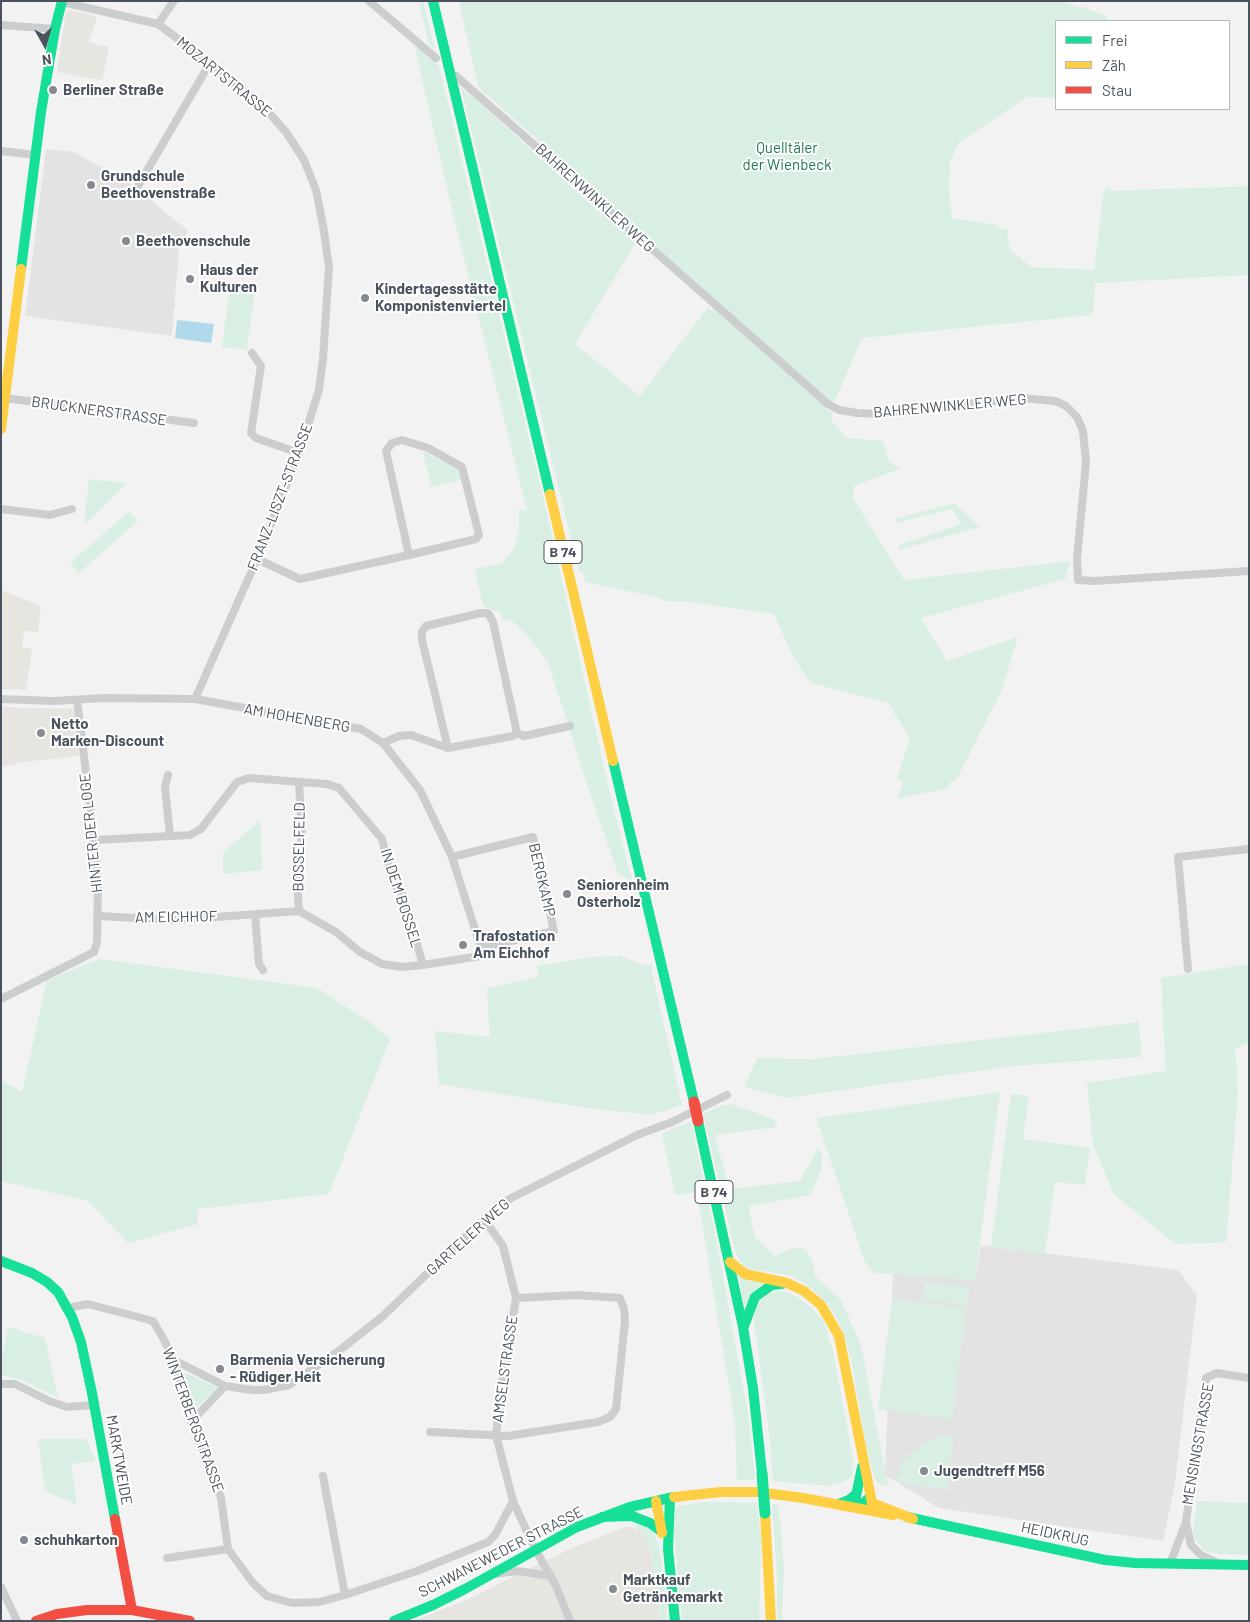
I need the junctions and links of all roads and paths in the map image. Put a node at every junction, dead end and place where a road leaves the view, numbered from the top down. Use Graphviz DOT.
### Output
graph roads {
  1 [pos="62,1"];
  2 [pos="174,1"];
  3 [pos="369,1"];
  4 [pos="433,1"];
  5 [pos="158,24"];
  6 [pos="1,25"];
  7 [pos="55,29"];
  8 [pos="436,58"];
  9 [pos="210,63"];
  10 [pos="456,76"];
  11 [pos="1,151"];
  12 [pos="36,155"];
  13 [pos="138,186"];
  14 [pos="328,284"];
  15 [pos="252,353"];
  16 [pos="5,398"];
  17 [pos="194,423"];
  18 [pos="1,430"];
  19 [pos="299,453"];
  20 [pos="72,508"];
  21 [pos="1,509"];
  22 [pos="409,556"];
  23 [pos="257,559"];
  24 [pos="1249,571"];
  25 [pos="1,700"];
  26 [pos="76,700"];
  27 [pos="195,700"];
  28 [pos="570,726"];
  29 [pos="517,733"];
  30 [pos="382,743"];
  31 [pos="448,748"];
  32 [pos="168,775"];
  33 [pos="299,782"];
  34 [pos="170,836"];
  35 [pos="95,840"];
  36 [pos="1249,848"];
  37 [pos="452,857"];
  38 [pos="299,911"];
  39 [pos="255,915"];
  40 [pos="98,916"];
  41 [pos="480,952"];
  42 [pos="423,966"];
  43 [pos="1188,969"];
  44 [pos="263,970"];
  45 [pos="1,999"];
  46 [pos="727,1095"];
  47 [pos="484,1219"];
  48 [pos="1,1260"];
  49 [pos="730,1262"];
  50 [pos="787,1283"];
  51 [pos="516,1298"];
  52 [pos="70,1312"];
  53 [pos="743,1327"];
  54 [pos="174,1360"];
  55 [pos="1249,1378"];
  56 [pos="1,1384"];
  57 [pos="225,1386"];
  58 [pos="94,1405"];
  59 [pos="191,1422"];
  60 [pos="430,1432"];
  61 [pos="496,1435"];
  62 [pos="863,1463"];
  63 [pos="323,1476"];
  64 [pos="856,1494"];
  65 [pos="870,1497"];
  66 [pos="670,1498"];
  67 [pos="514,1501"];
  68 [pos="656,1501"];
  69 [pos="839,1504"];
  70 [pos="858,1508"];
  71 [pos="602,1517"];
  72 [pos="913,1519"];
  73 [pos="1186,1522"];
  74 [pos="662,1532"];
  75 [pos="228,1549"];
  76 [pos="535,1549"];
  77 [pos="668,1549"];
  78 [pos="167,1558"];
  79 [pos="1170,1564"];
  80 [pos="1222,1564"];
  81 [pos="1249,1565"];
  82 [pos="490,1574"];
  83 [pos="551,1576"];
  84 [pos="1,1587"];
  85 [pos="346,1595"];
  86 [pos="132,1610"];
  87 [pos="17,1621"];
  88 [pos="36,1621"];
  89 [pos="190,1621"];
  90 [pos="394,1621"];
  91 [pos="570,1621"];
  92 [pos="676,1621"];
  93 [pos="771,1621"];
  1 -- 5 [label="street, MOZARTSTRASSE"];
  1 -- 7 [label="main road"];
  2 -- 5 [label="street"];
  3 -- 8 [label="street"];
  4 -- 49 [label="main road, B 74, bridge"];
  5 -- 9 [label="street, MOZARTSTRASSE"];
  6 -- 7 [label="street"];
  7 -- 12 [label="main road"];
  9 -- 13 [label="street"];
  9 -- 14 [label="street, MOZARTSTRASSE"];
  10 -- 24 [label="street, BAHRENWINKLER WEG"];
  11 -- 12 [label="street"];
  12 -- 16 [label="main road"];
  14 -- 19 [label="street, FRANZ-LISZT-STRASSE"];
  15 -- 19 [label="street"];
  16 -- 17 [label="street, BRUCKNERSTRASSE"];
  16 -- 18 [label="main road"];
  19 -- 23 [label="street, FRANZ-LISZT-STRASSE"];
  20 -- 21 [label="street"];
  22 -- 22 [label="street"];
  22 -- 23 [label="street"];
  23 -- 27 [label="street, FRANZ-LISZT-STRASSE"];
  25 -- 26 [label="street, AM HOHENBERG"];
  26 -- 27 [label="street, AM HOHENBERG"];
  26 -- 35 [label="street, HINTER DER LOGE"];
  27 -- 30 [label="street, AM HOHENBERG"];
  28 -- 29 [label="street"];
  29 -- 31 [label="street"];
  29 -- 31 [label="street"];
  30 -- 31 [label="street"];
  30 -- 37 [label="street, AM HOHENBERG"];
  32 -- 34 [label="street"];
  33 -- 34 [label="street, IN DEM BOSSEL"];
  33 -- 38 [label="street, BOSSELFELD"];
  33 -- 42 [label="street, IN DEM BOSSEL"];
  34 -- 35 [label="street, IN DEM BOSSEL"];
  35 -- 40 [label="street, HINTER DER LOGE"];
  36 -- 43 [label="street"];
  37 -- 41 [label="street, AM HOHENBERG"];
  37 -- 41 [label="street, BERGKAMP"];
  38 -- 39 [label="street, AM EICHHOF"];
  38 -- 42 [label="street"];
  39 -- 40 [label="street, AM EICHHOF"];
  39 -- 44 [label="street"];
  40 -- 45 [label="street, HINTER DER LOGE"];
  41 -- 42 [label="street"];
  46 -- 47 [label="street, GARTELER WEG"];
  47 -- 51 [label="street, AMSELSTRASSE"];
  47 -- 57 [label="street, GARTELER WEG"];
  48 -- 52 [label="main road, MARKTWEIDE"];
  49 -- 50 [label="main road"];
  49 -- 53 [label="main road, B 74"];
  50 -- 53 [label="main road"];
  50 -- 62 [label="main road"];
  51 -- 61 [label="street, AMSELSTRASSE"];
  51 -- 61 [label="street"];
  52 -- 54 [label="street, WINTERBERGSTRASSE"];
  52 -- 58 [label="main road, MARKTWEIDE"];
  53 -- 93 [label="main road, B 74, bridge"];
  54 -- 57 [label="street, GARTELER WEG"];
  54 -- 59 [label="street, WINTERBERGSTRASSE"];
  55 -- 73 [label="street, MENSINGSTRASSE"];
  56 -- 58 [label="street"];
  57 -- 59 [label="street"];
  58 -- 86 [label="main road, MARKTWEIDE"];
  59 -- 75 [label="street, WINTERBERGSTRASSE"];
  60 -- 61 [label="street"];
  61 -- 67 [label="street, AMSELSTRASSE"];
  62 -- 64 [label="main road"];
  62 -- 65 [label="main road"];
  63 -- 85 [label="street"];
  64 -- 69 [label="main road"];
  64 -- 70 [label="main road"];
  65 -- 70 [label="main road"];
  65 -- 72 [label="main road"];
  66 -- 68 [label="main road, SCHWANEWEDER STRASSE"];
  66 -- 69 [label="main road, SCHWANEWEDER STRASSE"];
  66 -- 77 [label="main road"];
  67 -- 76 [label="street, AMSELSTRASSE"];
  67 -- 85 [label="street"];
  68 -- 71 [label="main road, SCHWANEWEDER STRASSE"];
  68 -- 74 [label="main road"];
  69 -- 70 [label="main road, SCHWANEWEDER STRASSE"];
  70 -- 72 [label="main road, HEIDKRUG"];
  71 -- 74 [label="main road"];
  71 -- 76 [label="main road, SCHWANEWEDER STRASSE"];
  72 -- 79 [label="main road, HEIDKRUG"];
  73 -- 79 [label="street, MENSINGSTRASSE"];
  73 -- 80 [label="street, MENSINGSTRASSE"];
  74 -- 77 [label="main road"];
  75 -- 78 [label="street"];
  75 -- 85 [label="street"];
  76 -- 82 [label="main road, SCHWANEWEDER STRASSE"];
  76 -- 83 [label="street, AMSELSTRASSE"];
  77 -- 92 [label="main road"];
  79 -- 80 [label="main road, HEIDKRUG"];
  80 -- 81 [label="main road, HEIDKRUG"];
  82 -- 83 [label="street"];
  82 -- 90 [label="main road, SCHWANEWEDER STRASSE"];
  83 -- 91 [label="street, AMSELSTRASSE"];
  84 -- 87 [label="street"];
  86 -- 88 [label="main road"];
  86 -- 89 [label="main road"];
}
